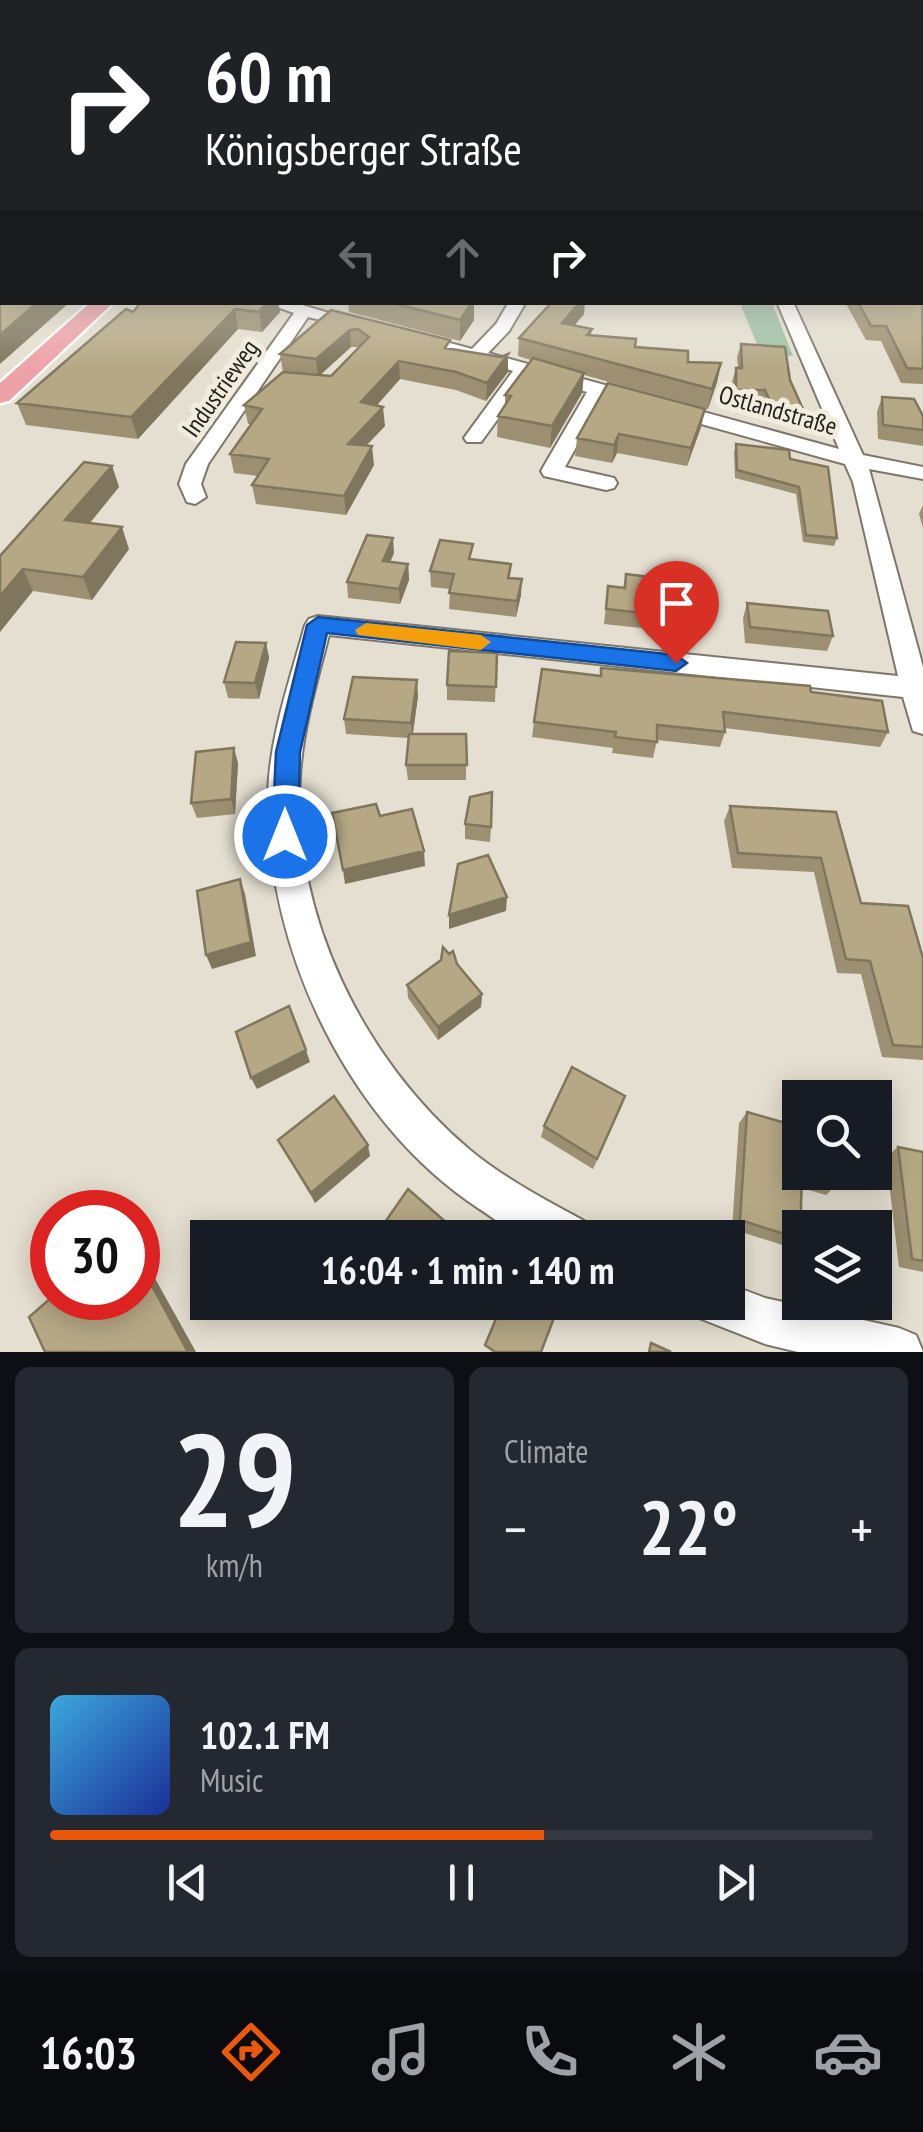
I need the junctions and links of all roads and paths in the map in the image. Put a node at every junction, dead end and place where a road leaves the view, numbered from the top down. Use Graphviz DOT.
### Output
graph roads {
  1 [pos="101,305"];
  2 [pos="282,305"];
  3 [pos="516,305"];
  4 [pos="786,305"];
  5 [pos="304,311"];
  6 [pos="477,354"];
  7 [pos="525,368"];
  8 [pos="598,388"];
  9 [pos="0,396"];
  10 [pos="474,438"];
  11 [pos="855,460"];
  12 [pos="923,472"];
  13 [pos="606,483"];
  14 [pos="195,497"];
  15 [pos="919,689"];
  16 [pos="923,723"];
  17 [pos="538,1220"];
  18 [pos="745,1313"];
  19 [pos="899,1352"];
  1 -- 9 [label="main road"];
  2 -- 5 [label="street, Ostlandstraße"];
  3 -- 6 [label="street"];
  4 -- 11 [label="street"];
  5 -- 6 [label="street, Ostlandstraße"];
  5 -- 14 [label="street, Industrieweg"];
  6 -- 7 [label="street, Ostlandstraße"];
  7 -- 8 [label="street, Ostlandstraße"];
  7 -- 10 [label="street"];
  8 -- 11 [label="street, Ostlandstraße"];
  8 -- 13 [label="street"];
  11 -- 12 [label="street, Ostlandstraße"];
  11 -- 15 [label="street"];
  15 -- 16 [label="street"];
  15 -- 17 [label="street"];
  18 -- 19 [label="street"];
}
